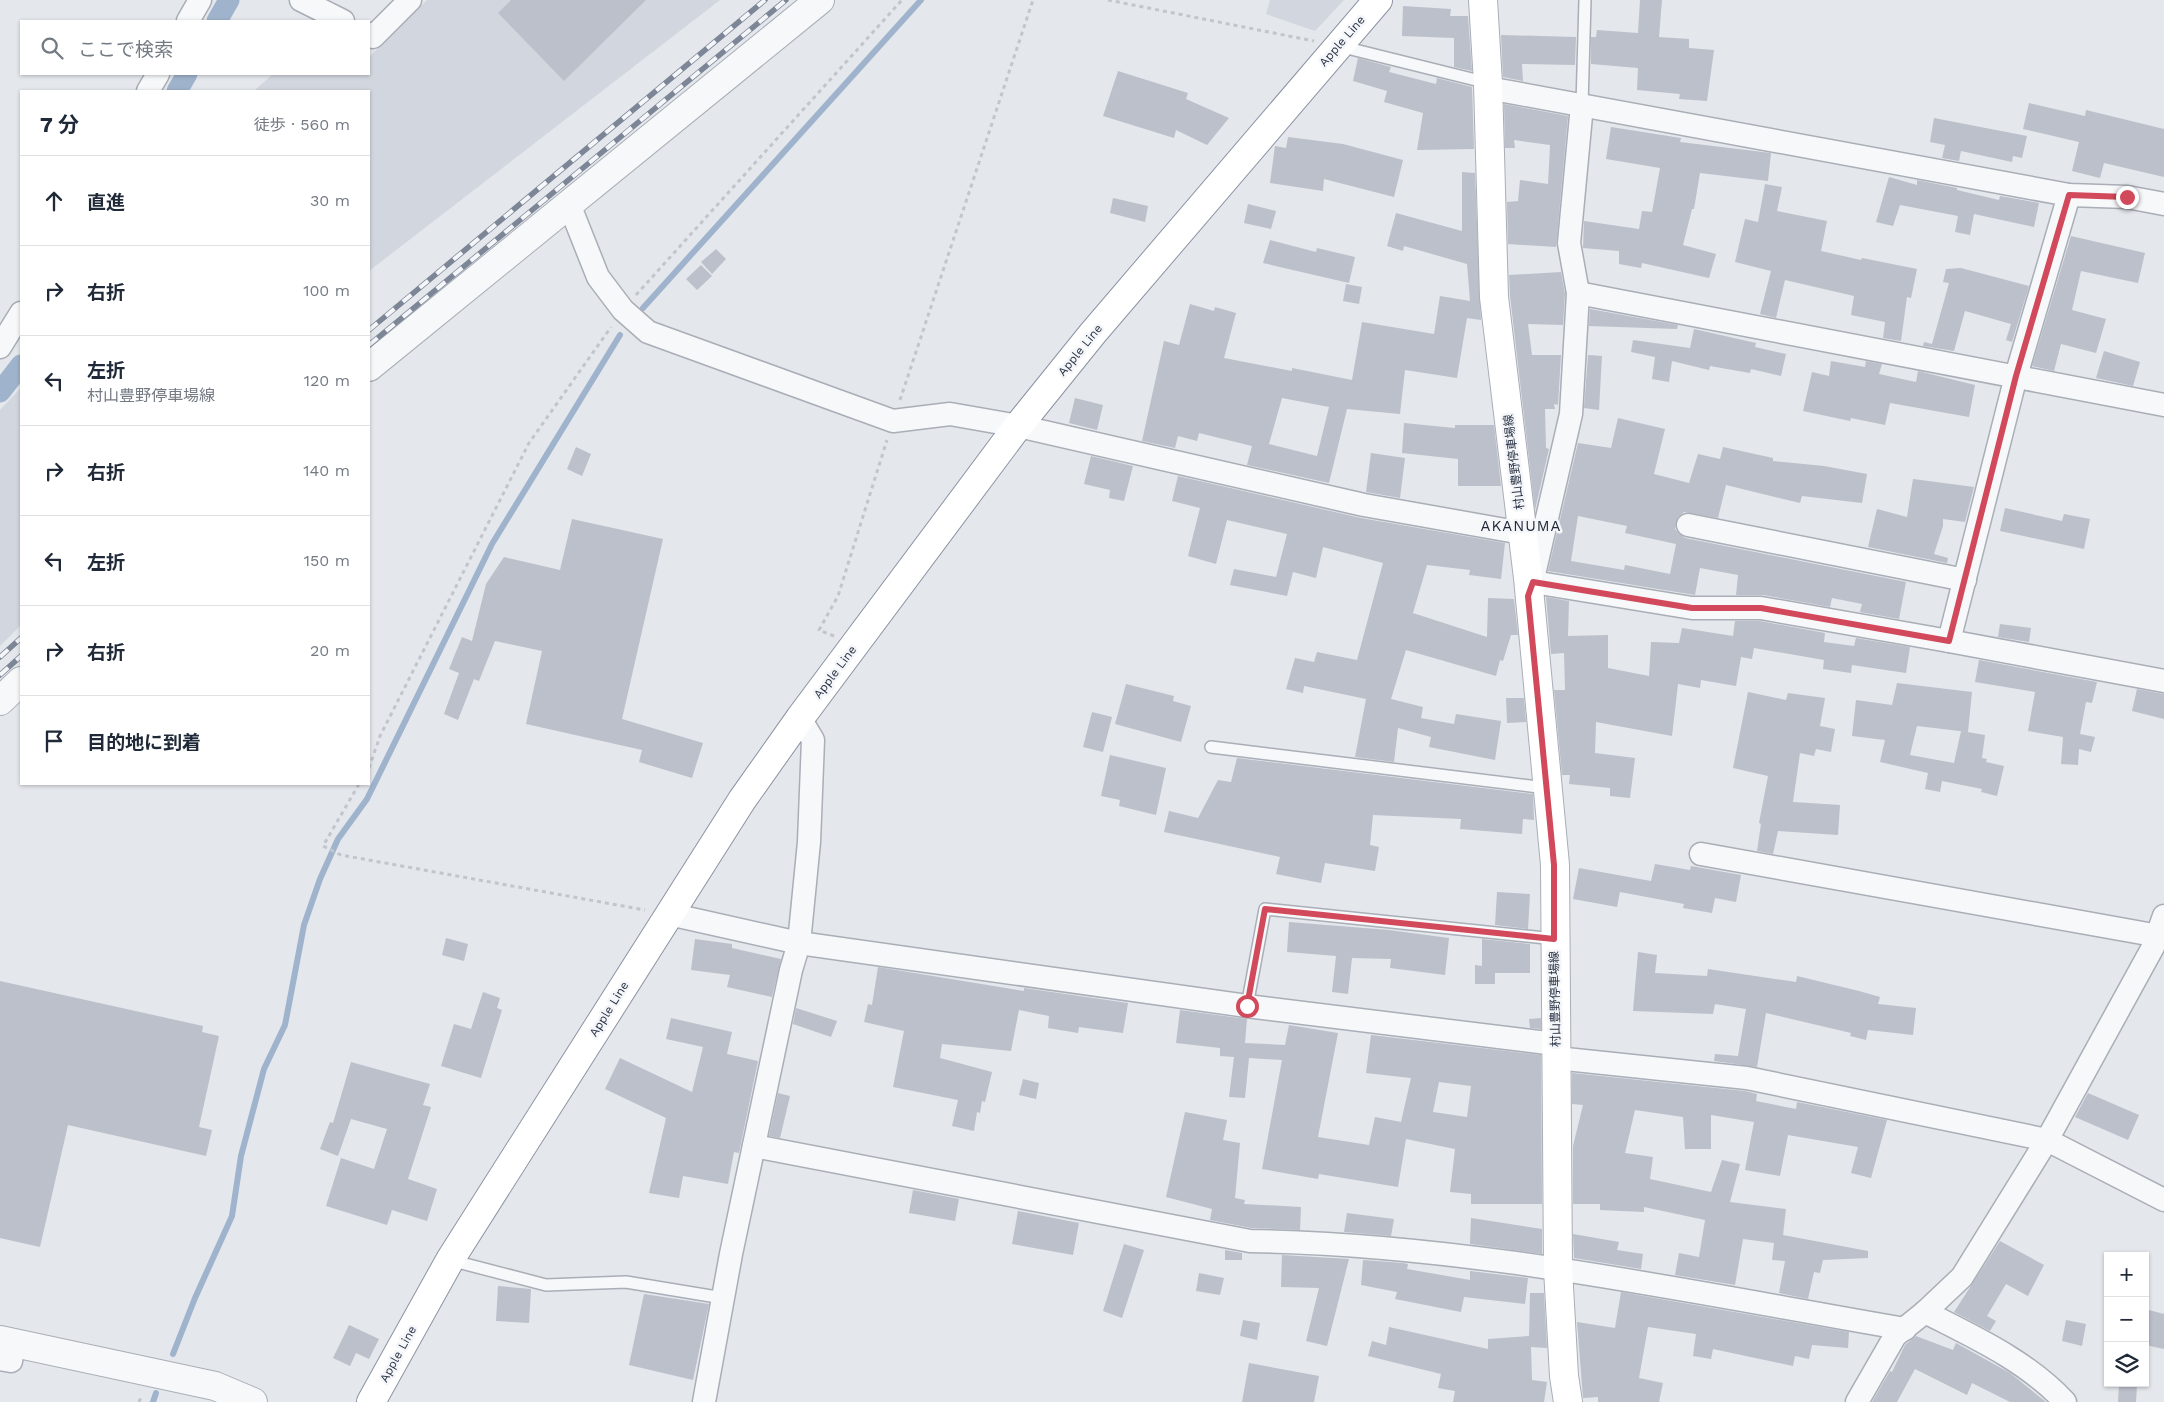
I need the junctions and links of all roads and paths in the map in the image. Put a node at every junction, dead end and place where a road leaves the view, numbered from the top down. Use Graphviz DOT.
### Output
graph roads {
  1 [pos="200,0"];
  2 [pos="301,0"];
  3 [pos="410,0"];
  4 [pos="820,0"];
  5 [pos="902,0"];
  6 [pos="1033,0"];
  7 [pos="1108,0"];
  8 [pos="1378,0"];
  9 [pos="1483,0"];
  10 [pos="1585,0"];
  11 [pos="189,20"];
  12 [pos="341,20"];
  13 [pos="370,35"];
  14 [pos="1337,46"];
  15 [pos="157,75"];
  16 [pos="1488,86"];
  17 [pos="149,90"];
  18 [pos="1582,105"];
  19 [pos="2069,195"];
  20 [pos="569,204"];
  21 [pos="2164,204"];
  22 [pos="1578,293"];
  23 [pos="623,310"];
  24 [pos="20,315"];
  25 [pos="0,347"];
  26 [pos="370,366"];
  27 [pos="2016,376"];
  28 [pos="2164,406"];
  29 [pos="893,421"];
  30 [pos="1018,426"];
  31 [pos="1688,525"];
  32 [pos="1522,533"];
  33 [pos="1965,580"];
  34 [pos="1530,589"];
  35 [pos="1949,641"];
  36 [pos="856,645"];
  37 [pos="2164,681"];
  38 [pos="20,682"];
  39 [pos="0,701"];
  40 [pos="800,718"];
  41 [pos="1211,747"];
  42 [pos="370,765"];
  43 [pos="359,785"];
  44 [pos="1546,788"];
  45 [pos="1701,854"];
  46 [pos="669,914"];
  47 [pos="2160,938"];
  48 [pos="1554,939"];
  49 [pos="799,942"];
  50 [pos="1247,1006"];
  51 [pos="1556,1051"];
  52 [pos="2047,1140"];
  53 [pos="754,1146"];
  54 [pos="2164,1200"];
  55 [pos="450,1260"];
  56 [pos="1558,1269"];
  57 [pos="723,1298"];
  58 [pos="1925,1312"];
  59 [pos="1905,1329"];
  60 [pos="5,1348"];
  61 [pos="253,1402"];
  62 [pos="371,1402"];
  63 [pos="704,1402"];
  64 [pos="1568,1402"];
  65 [pos="1857,1402"];
  66 [pos="2064,1402"];
  1 -- 11 [label="street"];
  2 -- 12 [label="street"];
  3 -- 13 [label="street"];
  4 -- 20 [label="street"];
  5 -- 23 [label="path"];
  6 -- 29 [label="path"];
  7 -- 14 [label="path"];
  8 -- 14 [label="main road, Apple Line"];
  9 -- 16 [label="main road, 村山豊野停車場線"];
  10 -- 18 [label="lane"];
  14 -- 16 [label="lane"];
  14 -- 30 [label="main road, Apple Line"];
  15 -- 17 [label="street"];
  16 -- 18 [label="street"];
  16 -- 32 [label="main road, 村山豊野停車場線"];
  18 -- 19 [label="street"];
  18 -- 22 [label="street"];
  19 -- 21 [label="street"];
  19 -- 27 [label="street"];
  20 -- 23 [label="street"];
  20 -- 26 [label="street"];
  22 -- 27 [label="street"];
  22 -- 34 [label="street"];
  23 -- 29 [label="street"];
  23 -- 42 [label="path"];
  24 -- 25 [label="street"];
  27 -- 28 [label="street"];
  27 -- 33 [label="street"];
  29 -- 30 [label="street"];
  29 -- 36 [label="path"];
  30 -- 32 [label="street"];
  30 -- 36 [label="main road, Apple Line"];
  31 -- 33 [label="street"];
  32 -- 34 [label="main road, 村山豊野停車場線"];
  33 -- 35 [label="street"];
  34 -- 35 [label="street"];
  34 -- 44 [label="main road, 村山豊野停車場線"];
  35 -- 37 [label="street"];
  36 -- 40 [label="main road, Apple Line"];
  38 -- 39 [label="street"];
  40 -- 46 [label="main road, Apple Line"];
  40 -- 49 [label="street"];
  41 -- 44 [label="lane"];
  43 -- 46 [label="path"];
  44 -- 48 [label="main road, 村山豊野停車場線"];
  45 -- 47 [label="street"];
  46 -- 49 [label="street"];
  46 -- 55 [label="main road, Apple Line"];
  47 -- 52 [label="street"];
  48 -- 50 [label="lane"];
  48 -- 51 [label="main road, 村山豊野停車場線"];
  49 -- 50 [label="street"];
  49 -- 53 [label="street"];
  50 -- 51 [label="street"];
  51 -- 52 [label="street"];
  51 -- 56 [label="main road, 村山豊野停車場線"];
  52 -- 54 [label="street"];
  52 -- 58 [label="street"];
  53 -- 56 [label="street"];
  53 -- 57 [label="street"];
  55 -- 57 [label="lane"];
  55 -- 62 [label="main road, Apple Line"];
  56 -- 59 [label="street"];
  56 -- 64 [label="main road, 村山豊野停車場線"];
  57 -- 63 [label="street"];
  58 -- 59 [label="street"];
  58 -- 66 [label="street"];
  59 -- 65 [label="street"];
  60 -- 61 [label="street"];
}
